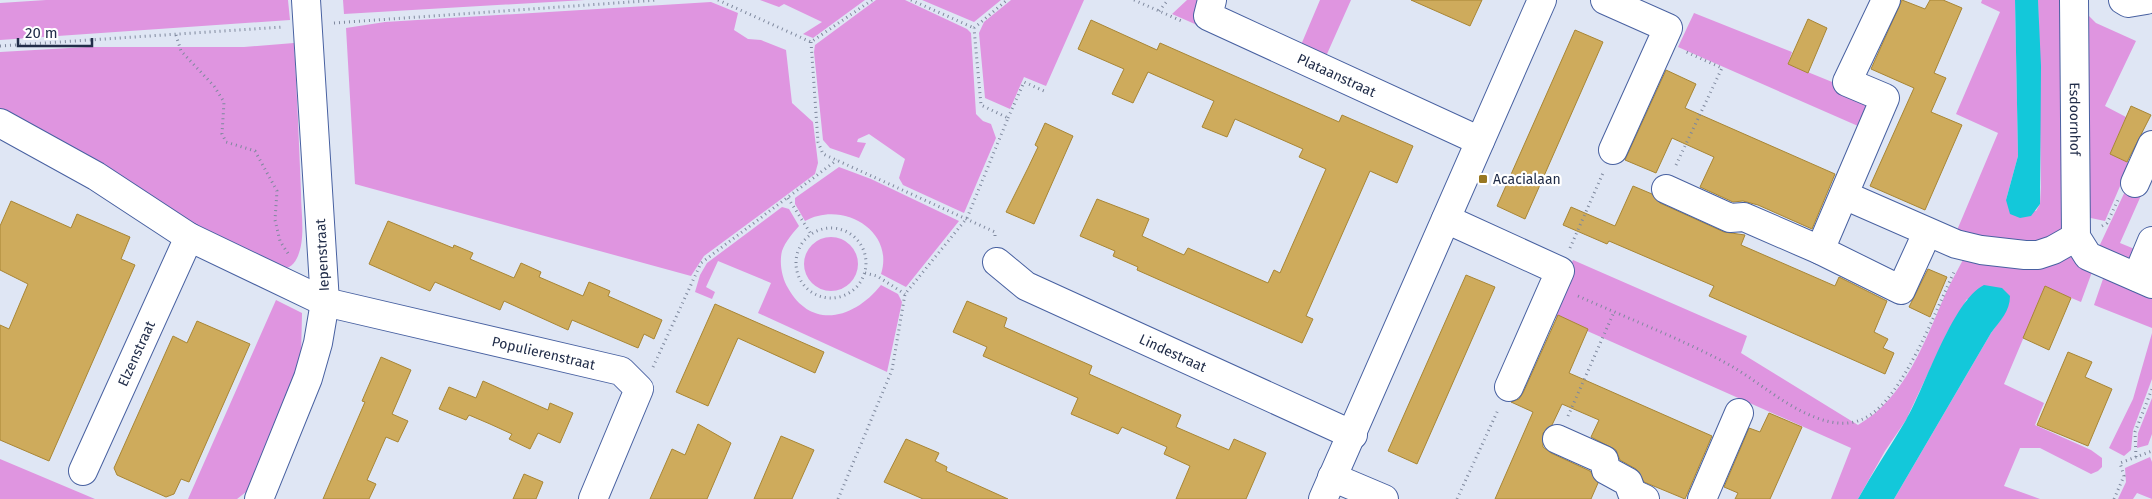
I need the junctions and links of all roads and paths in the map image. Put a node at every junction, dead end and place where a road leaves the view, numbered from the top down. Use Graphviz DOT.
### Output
graph roads {
  1 [pos="658,0"];
  2 [pos="718,0"];
  3 [pos="872,0"];
  4 [pos="912,0"];
  5 [pos="1007,0"];
  6 [pos="1134,0"];
  7 [pos="1168,0"];
  8 [pos="1212,0"];
  9 [pos="1542,0"];
  10 [pos="1605,0"];
  11 [pos="1886,0"];
  12 [pos="2074,0"];
  13 [pos="2123,0"];
  14 [pos="2146,0"];
  15 [pos="307,13"];
  16 [pos="974,28"];
  17 [pos="176,34"];
  18 [pos="1662,41"];
  19 [pos="811,42"];
  20 [pos="0,46"];
  21 [pos="1044,91"];
  22 [pos="1008,118"];
  23 [pos="0,123"];
  24 [pos="1480,141"];
  25 [pos="2152,145"];
  26 [pos="1613,150"];
  27 [pos="837,160"];
  28 [pos="2135,183"];
  29 [pos="1666,189"];
  30 [pos="1844,195"];
  31 [pos="788,198"];
  32 [pos="967,218"];
  33 [pos="1446,219"];
  34 [pos="1927,232"];
  35 [pos="811,234"];
  36 [pos="189,237"];
  37 [pos="2076,237"];
  38 [pos="2152,242"];
  39 [pos="1968,247"];
  40 [pos="1820,250"];
  41 [pos="323,261"];
  42 [pos="997,262"];
  43 [pos="865,273"];
  44 [pos="1557,278"];
  45 [pos="2144,281"];
  46 [pos="905,294"];
  47 [pos="325,302"];
  48 [pos="1614,312"];
  49 [pos="636,386"];
  50 [pos="1509,387"];
  51 [pos="2152,390"];
  52 [pos="1739,413"];
  53 [pos="1353,435"];
  54 [pos="1557,439"];
  55 [pos="2152,451"];
  56 [pos="2136,457"];
  57 [pos="83,471"];
  58 [pos="1328,488"];
  59 [pos="1635,497"];
  60 [pos="260,499"];
  61 [pos="593,499"];
  62 [pos="838,499"];
  63 [pos="1384,499"];
  64 [pos="1457,499"];
  65 [pos="1702,499"];
  66 [pos="2114,499"];
  1 -- 15 [label="path"];
  2 -- 19 [label="path"];
  3 -- 19 [label="path"];
  4 -- 16 [label="path"];
  5 -- 16 [label="path"];
  6 -- 7 [label="path"];
  8 -- 24 [label="street, Plataanstraat"];
  9 -- 24 [label="street"];
  10 -- 18 [label="street"];
  11 -- 30 [label="street"];
  12 -- 37 [label="street, Esdoornhof"];
  13 -- 14 [label="street"];
  15 -- 17 [label="path"];
  15 -- 41 [label="street, Iepenstraat"];
  16 -- 22 [label="path"];
  17 -- 20 [label="path"];
  17 -- 41 [label="path"];
  18 -- 26 [label="street"];
  18 -- 29 [label="path"];
  19 -- 27 [label="path"];
  21 -- 22 [label="path"];
  22 -- 32 [label="path"];
  23 -- 36 [label="street"];
  24 -- 33 [label="street"];
  25 -- 28 [label="street"];
  26 -- 44 [label="path"];
  27 -- 31 [label="path"];
  27 -- 32 [label="path"];
  28 -- 37 [label="path"];
  29 -- 40 [label="street"];
  30 -- 34 [label="street"];
  30 -- 40 [label="street"];
  31 -- 35 [label="path"];
  31 -- 49 [label="path"];
  32 -- 46 [label="path"];
  33 -- 44 [label="street"];
  33 -- 53 [label="street"];
  34 -- 39 [label="street"];
  34 -- 40 [label="street"];
  35 -- 43 [label="path"];
  35 -- 43 [label="path"];
  36 -- 47 [label="street"];
  36 -- 57 [label="street, Elzenstraat"];
  37 -- 39 [label="street"];
  37 -- 45 [label="street"];
  38 -- 45 [label="street"];
  39 -- 48 [label="path"];
  41 -- 47 [label="street, Iepenstraat"];
  42 -- 53 [label="street, Lindestraat"];
  43 -- 46 [label="path"];
  44 -- 48 [label="path"];
  44 -- 50 [label="street"];
  46 -- 62 [label="path"];
  47 -- 49 [label="street, Populierenstraat"];
  47 -- 60 [label="street, Iepenstraat"];
  48 -- 54 [label="path"];
  49 -- 61 [label="street"];
  50 -- 64 [label="path"];
  51 -- 56 [label="path"];
  52 -- 65 [label="street"];
  53 -- 58 [label="street"];
  54 -- 59 [label="street"];
  55 -- 56 [label="path"];
  56 -- 66 [label="path"];
  58 -- 63 [label="street"];
}
